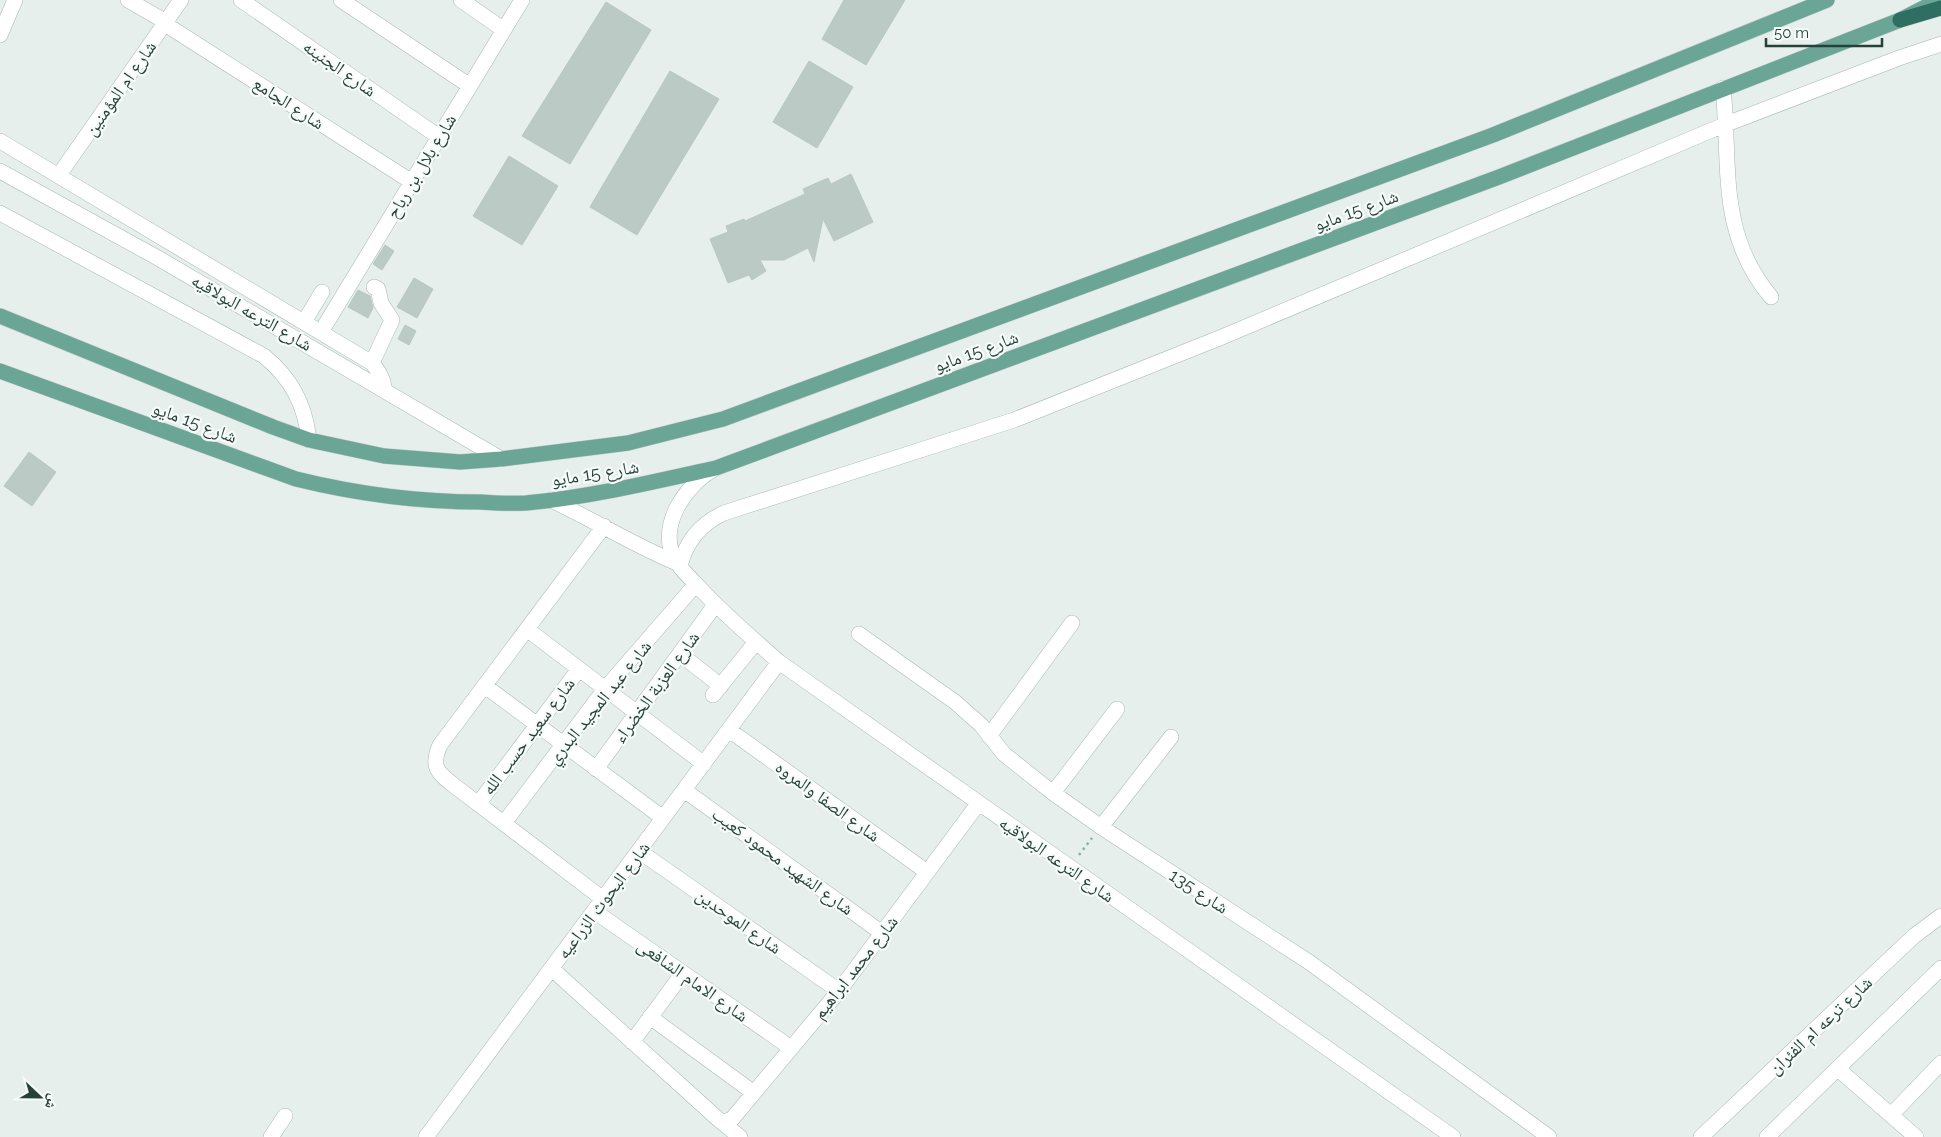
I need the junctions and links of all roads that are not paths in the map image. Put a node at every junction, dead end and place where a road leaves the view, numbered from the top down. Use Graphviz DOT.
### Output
graph roads {
  1 [pos="15,0"];
  2 [pos="128,0"];
  3 [pos="181,0"];
  4 [pos="241,0"];
  5 [pos="341,0"];
  6 [pos="461,0"];
  7 [pos="522,0"];
  8 [pos="1827,0"];
  9 [pos="1939,0"];
  10 [pos="1941,8"];
  11 [pos="1900,20"];
  12 [pos="166,23"];
  13 [pos="504,30"];
  14 [pos="0,35"];
  15 [pos="1941,44"];
  16 [pos="470,86"];
  17 [pos="1723,88"];
  18 [pos="1724,126"];
  19 [pos="439,137"];
  20 [pos="0,141"];
  21 [pos="0,171"];
  22 [pos="59,175"];
  23 [pos="412,182"];
  24 [pos="0,213"];
  25 [pos="374,287"];
  26 [pos="322,292"];
  27 [pos="1771,297"];
  28 [pos="0,316"];
  29 [pos="304,322"];
  30 [pos="321,332"];
  31 [pos="372,363"];
  32 [pos="0,372"];
  33 [pos="384,390"];
  34 [pos="309,440"];
  35 [pos="501,459"];
  36 [pos="716,468"];
  37 [pos="551,500"];
  38 [pos="604,526"];
  39 [pos="678,565"];
  40 [pos="696,584"];
  41 [pos="715,605"];
  42 [pos="1072,623"];
  43 [pos="528,630"];
  44 [pos="859,634"];
  45 [pos="756,642"];
  46 [pos="680,654"];
  47 [pos="779,662"];
  48 [pos="579,669"];
  49 [pos="485,686"];
  50 [pos="605,689"];
  51 [pos="1117,709"];
  52 [pos="637,713"];
  53 [pos="537,725"];
  54 [pos="729,730"];
  55 [pos="990,736"];
  56 [pos="1172,737"];
  57 [pos="564,744"];
  58 [pos="704,764"];
  59 [pos="596,769"];
  60 [pos="684,790"];
  61 [pos="1053,792"];
  62 [pos="478,804"];
  63 [pos="978,804"];
  64 [pos="663,818"];
  65 [pos="504,823"];
  66 [pos="1101,827"];
  67 [pos="639,851"];
  68 [pos="927,872"];
  69 [pos="599,905"];
  70 [pos="1941,916"];
  71 [pos="882,933"];
  72 [pos="1941,968"];
  73 [pos="552,969"];
  74 [pos="683,973"];
  75 [pos="838,991"];
  76 [pos="650,1017"];
  77 [pos="632,1042"];
  78 [pos="791,1048"];
  79 [pos="1941,1063"];
  80 [pos="1838,1069"];
  81 [pos="754,1093"];
  82 [pos="1891,1115"];
  83 [pos="285,1116"];
  84 [pos="724,1122"];
  85 [pos="271,1137"];
  86 [pos="426,1137"];
  87 [pos="740,1137"];
  88 [pos="1453,1137"];
  89 [pos="1549,1137"];
  90 [pos="1700,1137"];
  91 [pos="1767,1137"];
  92 [pos="1916,1137"];
  1 -- 14 [label="street"];
  2 -- 12 [label="street, شارع الجامع"];
  3 -- 12 [label="street, شارع ام المؤمنين"];
  4 -- 19 [label="street, شارع الجنينه"];
  5 -- 16 [label="street"];
  6 -- 13 [label="street"];
  7 -- 13 [label="street, شارع بلال بن رباح"];
  8 -- 35 [label="main road, شارع 15 مايو"];
  9 -- 11 [label="main road, شارع 15 مايو"];
  10 -- 11 [label="highway"];
  11 -- 17 [label="main road, شارع 15 مايو"];
  12 -- 22 [label="street, شارع ام المؤمنين"];
  12 -- 23 [label="street, شارع الجامع"];
  13 -- 16 [label="street, شارع بلال بن رباح"];
  15 -- 18 [label="street"];
  16 -- 19 [label="street, شارع بلال بن رباح"];
  17 -- 18 [label="street"];
  17 -- 36 [label="main road, شارع 15 مايو"];
  18 -- 27 [label="street"];
  18 -- 39 [label="street"];
  19 -- 23 [label="street, شارع بلال بن رباح"];
  20 -- 22 [label="street"];
  21 -- 33 [label="street, شارع الترعه البولاقيه"];
  22 -- 29 [label="street"];
  23 -- 30 [label="street, شارع بلال بن رباح"];
  24 -- 34 [label="street, شارع الترعه البولاقيه"];
  25 -- 31 [label="street"];
  26 -- 29 [label="street"];
  28 -- 34 [label="main road, شارع 15 مايو"];
  29 -- 30 [label="street"];
  30 -- 31 [label="street"];
  31 -- 33 [label="street"];
  32 -- 37 [label="main road, شارع 15 مايو"];
  33 -- 35 [label="street, شارع الترعه البولاقيه"];
  34 -- 35 [label="main road, شارع 15 مايو"];
  36 -- 37 [label="main road, شارع 15 مايو"];
  36 -- 39 [label="street, شارع الترعه البولاقيه"];
  37 -- 38 [label="street, شارع الترعه البولاقيه"];
  38 -- 39 [label="street, شارع الترعه البولاقيه"];
  38 -- 43 [label="street"];
  39 -- 40 [label="street, شارع الترعه البولاقيه"];
  40 -- 41 [label="street, شارع الترعه البولاقيه"];
  40 -- 50 [label="street, شارع عبد المجيد البدري"];
  41 -- 45 [label="street, شارع الترعه البولاقيه"];
  41 -- 46 [label="street, شارع العزبة الخضراء"];
  42 -- 55 [label="street"];
  43 -- 48 [label="street"];
  43 -- 49 [label="street"];
  44 -- 55 [label="street, شارع 135"];
  45 -- 46 [label="street"];
  45 -- 47 [label="street, شارع الترعه البولاقيه"];
  46 -- 52 [label="street, شارع العزبة الخضراء"];
  47 -- 54 [label="street, شارع البحوث الزراعيه"];
  47 -- 63 [label="street, شارع الترعه البولاقيه"];
  48 -- 50 [label="street"];
  48 -- 53 [label="street, شارع سعيد حسب الله"];
  49 -- 53 [label="street"];
  49 -- 62 [label="street, شارع الامام الشافعى"];
  50 -- 52 [label="street"];
  50 -- 57 [label="street, شارع عبد المجيد البدري"];
  51 -- 61 [label="street"];
  52 -- 58 [label="street"];
  52 -- 59 [label="street, شارع العزبة الخضراء"];
  53 -- 57 [label="street"];
  53 -- 62 [label="street, شارع سعيد حسب الله"];
  54 -- 58 [label="street, شارع البحوث الزراعيه"];
  54 -- 68 [label="street, شارع الصفا والمروه"];
  55 -- 61 [label="street, شارع 135"];
  56 -- 66 [label="street"];
  57 -- 59 [label="street"];
  57 -- 65 [label="street, شارع عبد المجيد البدري"];
  58 -- 60 [label="street, شارع البحوث الزراعيه"];
  59 -- 64 [label="street"];
  60 -- 64 [label="street, شارع البحوث الزراعيه"];
  60 -- 71 [label="street, شارع الشهيد محمود كعيب"];
  61 -- 66 [label="street, شارع 135"];
  62 -- 65 [label="street, شارع الامام الشافعى"];
  63 -- 68 [label="street, شارع محمد ابراهيم"];
  63 -- 88 [label="street, شارع الترعه البولاقيه"];
  64 -- 67 [label="street, شارع البحوث الزراعيه"];
  65 -- 69 [label="street, شارع الامام الشافعى"];
  66 -- 89 [label="street, شارع 135"];
  67 -- 69 [label="street, شارع البحوث الزراعيه"];
  67 -- 75 [label="street, شارع الموحدين"];
  68 -- 71 [label="street, شارع محمد ابراهيم"];
  69 -- 73 [label="street, شارع البحوث الزراعيه"];
  69 -- 74 [label="street, شارع الامام الشافعى"];
  70 -- 90 [label="street, شارع ترعه ام الفئران"];
  71 -- 75 [label="street, شارع محمد ابراهيم"];
  72 -- 80 [label="street"];
  73 -- 77 [label="street"];
  73 -- 86 [label="street, شارع البحوث الزراعيه"];
  74 -- 76 [label="street"];
  74 -- 78 [label="street, شارع الامام الشافعى"];
  75 -- 78 [label="street, شارع محمد ابراهيم"];
  76 -- 77 [label="street"];
  76 -- 81 [label="street"];
  77 -- 84 [label="street"];
  78 -- 81 [label="street, شارع محمد ابراهيم"];
  79 -- 82 [label="street"];
  80 -- 82 [label="street"];
  80 -- 91 [label="street"];
  81 -- 84 [label="street, شارع محمد ابراهيم"];
  82 -- 92 [label="street"];
  83 -- 85 [label="street"];
  84 -- 87 [label="street"];
}
